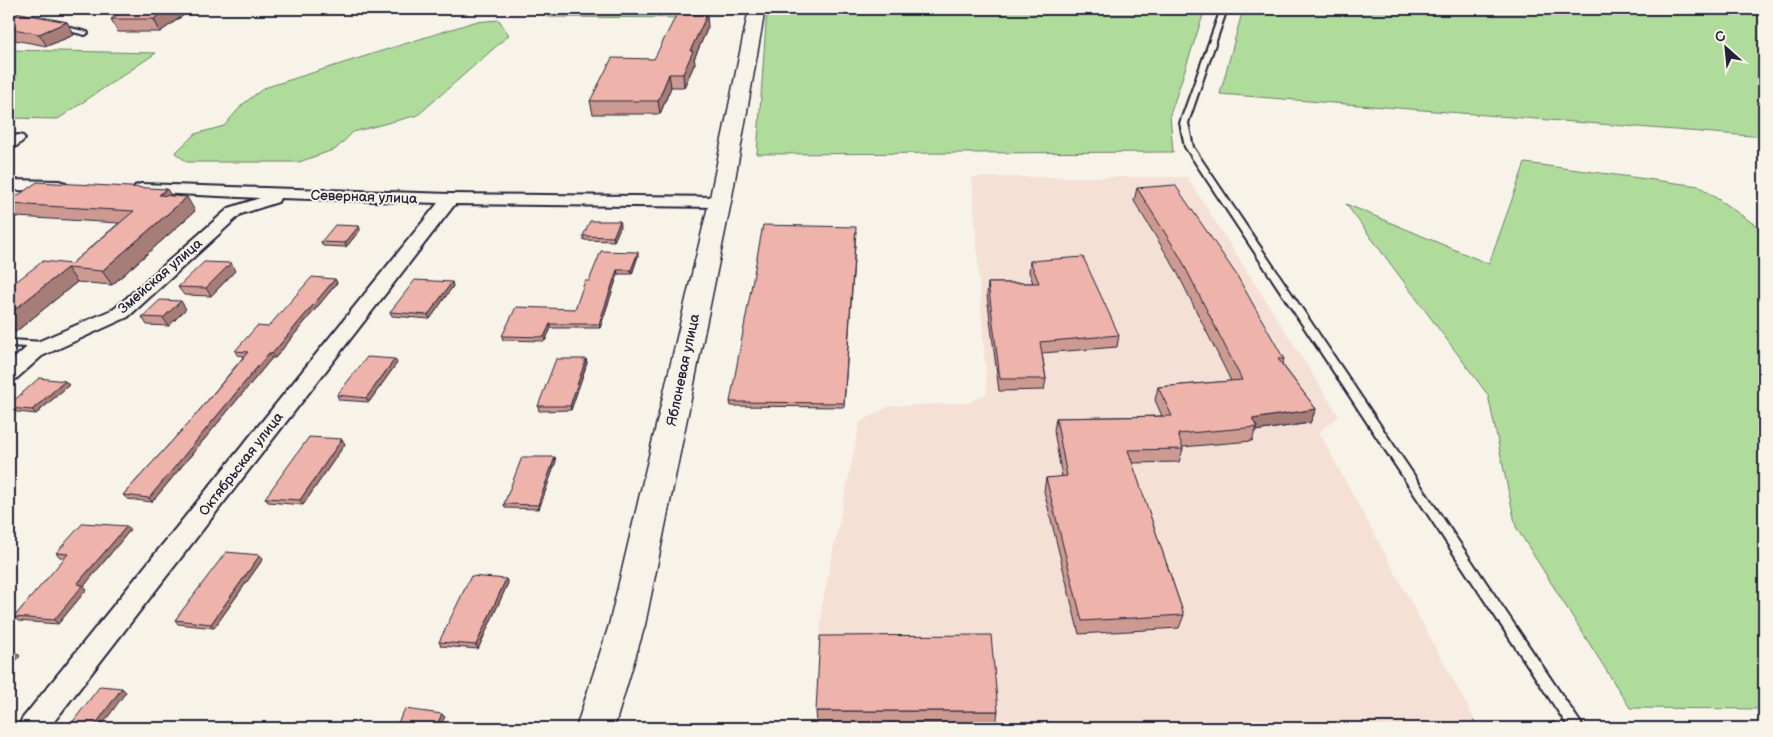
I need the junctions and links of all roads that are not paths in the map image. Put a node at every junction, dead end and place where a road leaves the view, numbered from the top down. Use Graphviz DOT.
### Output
graph roads {
  1 [pos="757,9"];
  2 [pos="1224,9"];
  3 [pos="56,27"];
  4 [pos="85,32"];
  5 [pos="9,185"];
  6 [pos="78,187"];
  7 [pos="127,189"];
  8 [pos="286,195"];
  9 [pos="450,199"];
  10 [pos="720,202"];
  11 [pos="9,343"];
  12 [pos="47,346"];
  13 [pos="9,374"];
  14 [pos="32,728"];
  15 [pos="595,728"];
  16 [pos="1577,728"];
  1 -- 10 [label="street, Яблоневая улица"];
  2 -- 16 [label="lane"];
  3 -- 4 [label="lane"];
  5 -- 6 [label="street"];
  7 -- 8 [label="street, Северная улица"];
  8 -- 9 [label="street, Северная улица"];
  8 -- 12 [label="street, Змейская улица"];
  9 -- 10 [label="street, Северная улица"];
  9 -- 14 [label="street, Октябрьская улица"];
  10 -- 15 [label="street, Яблоневая улица"];
  11 -- 12 [label="lane"];
  12 -- 13 [label="street, Змейская улица"];
}
